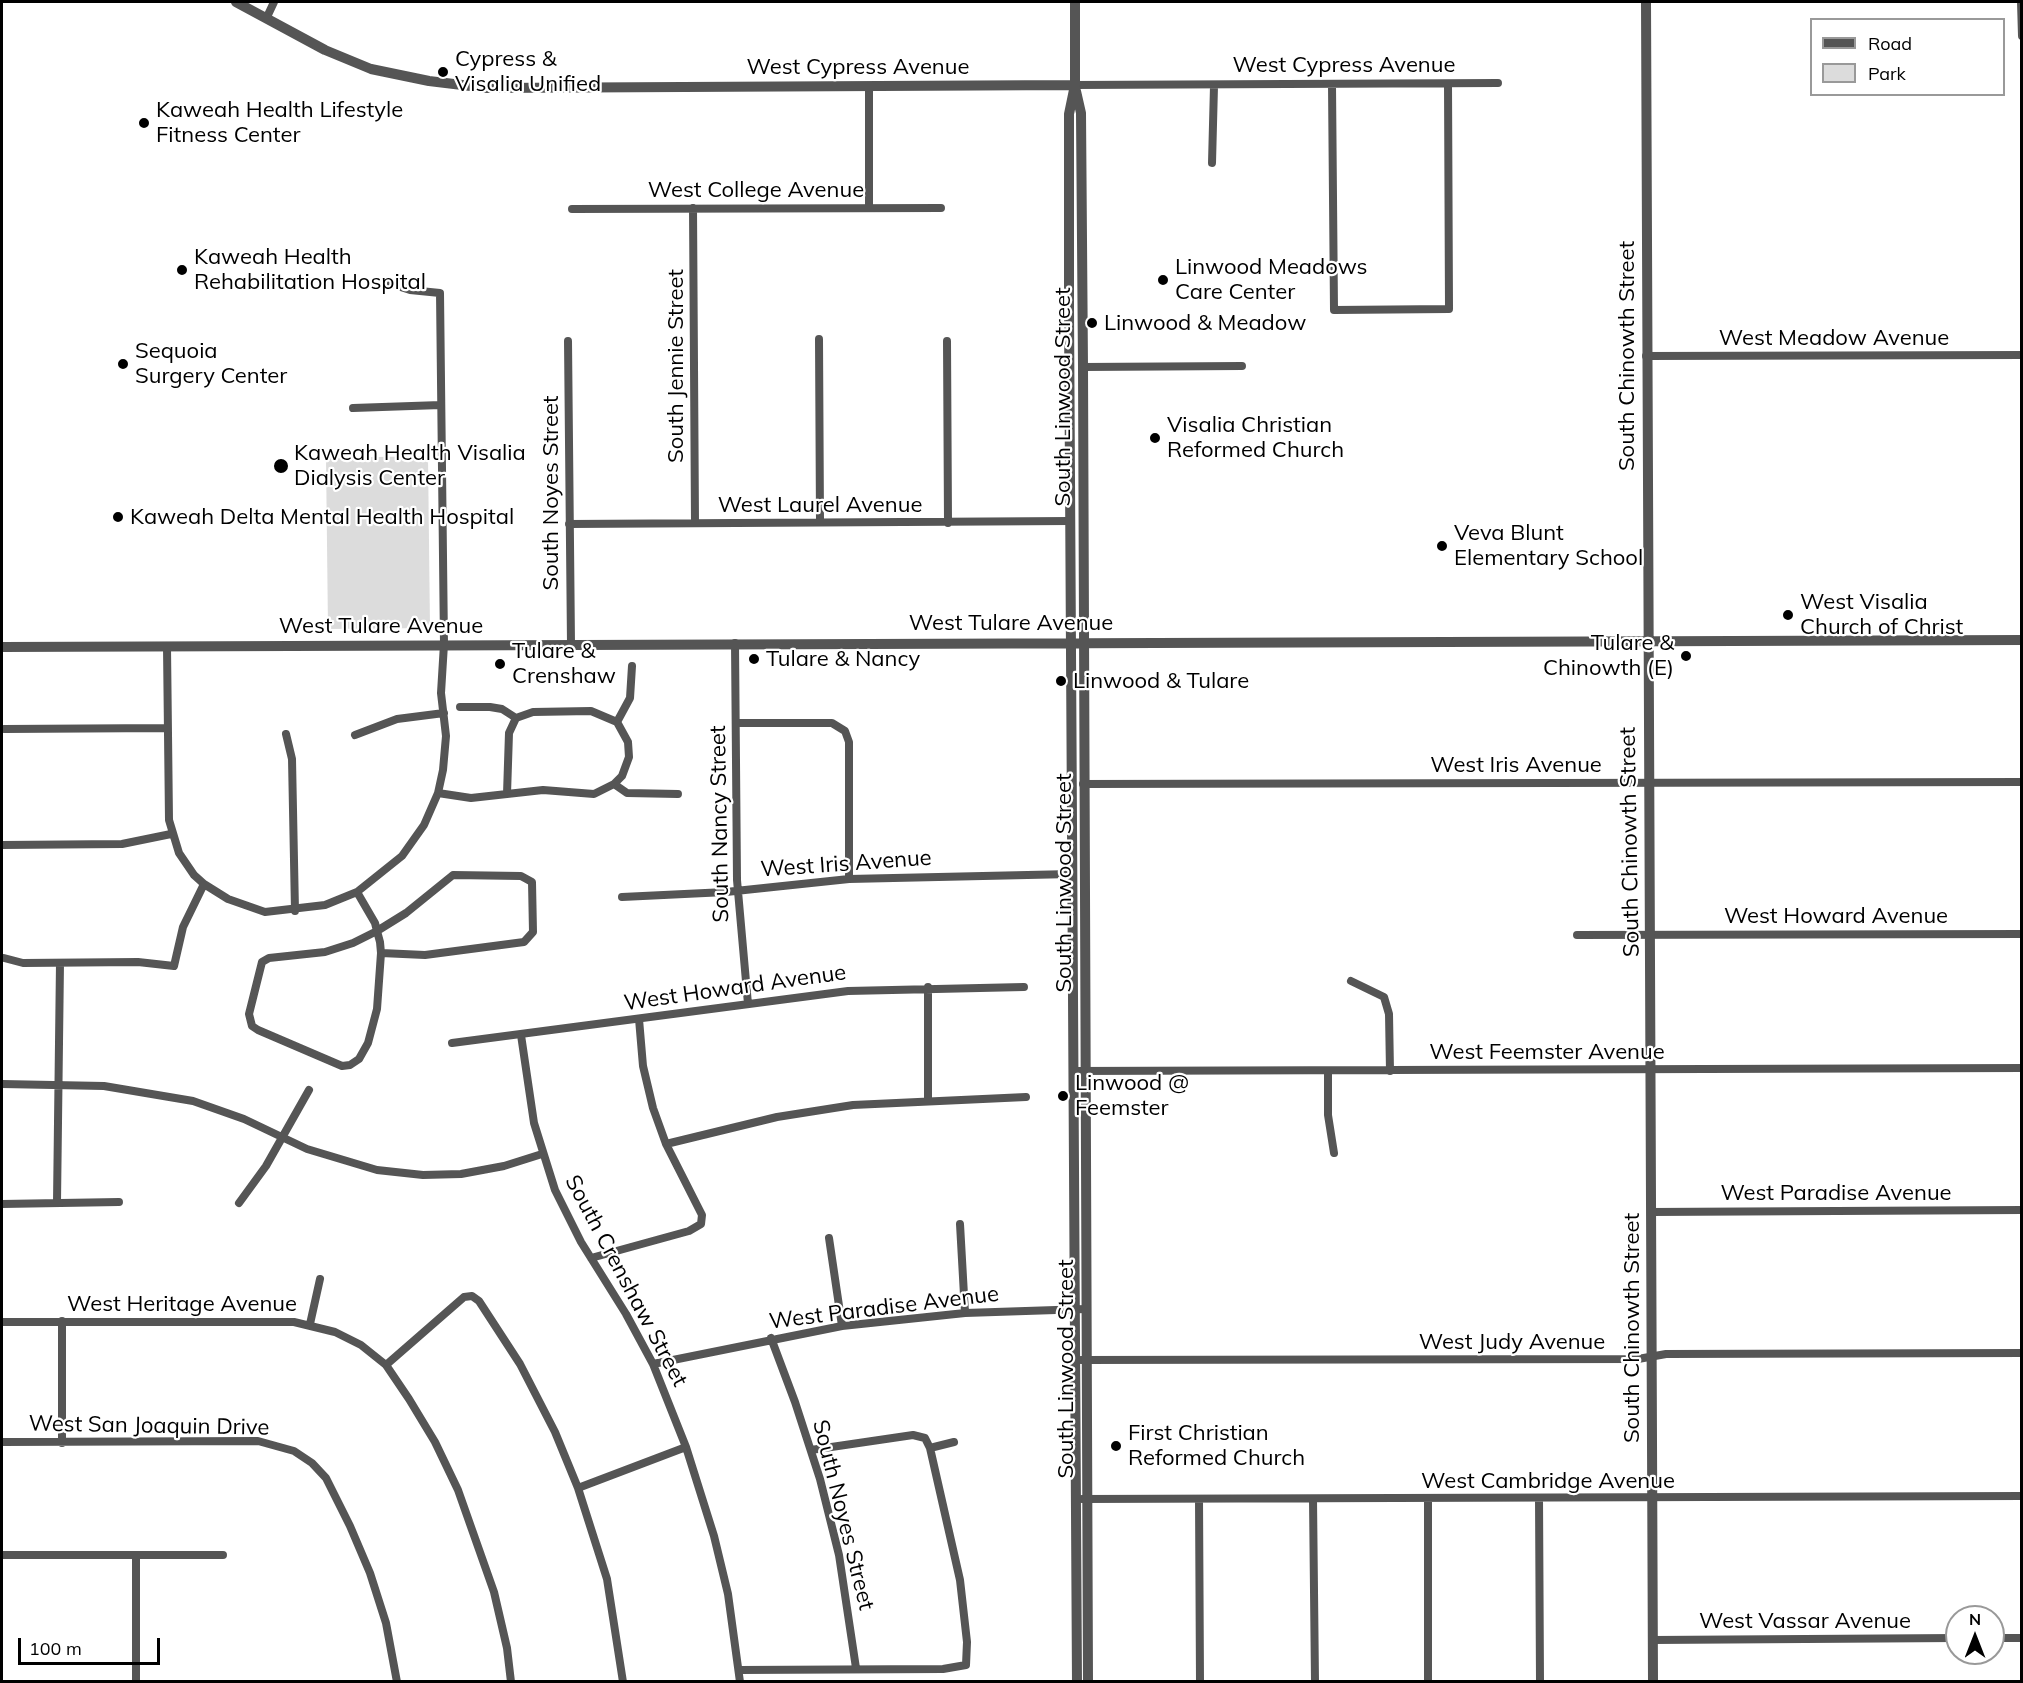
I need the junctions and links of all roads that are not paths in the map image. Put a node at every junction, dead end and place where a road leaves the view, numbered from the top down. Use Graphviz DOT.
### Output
graph roads {
  1 [pos="236,2"];
  2 [pos="274,2"];
  3 [pos="1075,2"];
  4 [pos="1646,2"];
  5 [pos="2021,2"];
  6 [pos="267,17"];
  7 [pos="2022,36"];
  8 [pos="1498,83"];
  9 [pos="1448,84"];
  10 [pos="1075,85"];
  11 [pos="1332,85"];
  12 [pos="869,86"];
  13 [pos="1214,86"];
  14 [pos="1212,164"];
  15 [pos="869,207"];
  16 [pos="693,208"];
  17 [pos="940,208"];
  18 [pos="572,209"];
  19 [pos="385,282"];
  20 [pos="1069,309"];
  21 [pos="819,339"];
  22 [pos="568,341"];
  23 [pos="947,341"];
  24 [pos="2022,355"];
  25 [pos="1646,356"];
  26 [pos="1242,366"];
  27 [pos="1083,367"];
  28 [pos="441,405"];
  29 [pos="353,408"];
  30 [pos="1082,506"];
  31 [pos="1070,521"];
  32 [pos="820,522"];
  33 [pos="694,523"];
  34 [pos="948,523"];
  35 [pos="569,524"];
  36 [pos="2022,640"];
  37 [pos="1647,642"];
  38 [pos="735,643"];
  39 [pos="1077,643"];
  40 [pos="444,644"];
  41 [pos="570,644"];
  42 [pos="167,646"];
  43 [pos="2,647"];
  44 [pos="632,666"];
  45 [pos="460,707"];
  46 [pos="444,713"];
  47 [pos="516,718"];
  48 [pos="617,722"];
  49 [pos="736,723"];
  50 [pos="167,728"];
  51 [pos="4,729"];
  52 [pos="286,734"];
  53 [pos="356,735"];
  54 [pos="2022,782"];
  55 [pos="1649,783"];
  56 [pos="614,784"];
  57 [pos="1083,784"];
  58 [pos="438,793"];
  59 [pos="507,794"];
  60 [pos="678,794"];
  61 [pos="1071,797"];
  62 [pos="171,834"];
  63 [pos="2,845"];
  64 [pos="1072,874"];
  65 [pos="849,879"];
  66 [pos="204,884"];
  67 [pos="737,891"];
  68 [pos="357,892"];
  69 [pos="622,897"];
  70 [pos="295,910"];
  71 [pos="377,931"];
  72 [pos="2022,934"];
  73 [pos="1577,935"];
  74 [pos="1650,935"];
  75 [pos="381,953"];
  76 [pos="4,958"];
  77 [pos="60,963"];
  78 [pos="1351,981"];
  79 [pos="928,987"];
  80 [pos="1024,987"];
  81 [pos="748,1004"];
  82 [pos="639,1019"];
  83 [pos="521,1035"];
  84 [pos="452,1043"];
  85 [pos="2022,1068"];
  86 [pos="1650,1070"];
  87 [pos="1079,1071"];
  88 [pos="1328,1071"];
  89 [pos="1390,1071"];
  90 [pos="2,1084"];
  91 [pos="58,1084"];
  92 [pos="309,1090"];
  93 [pos="1026,1098"];
  94 [pos="928,1101"];
  95 [pos="282,1137"];
  96 [pos="666,1144"];
  97 [pos="1334,1153"];
  98 [pos="542,1154"];
  99 [pos="57,1202"];
  100 [pos="119,1202"];
  101 [pos="239,1203"];
  102 [pos="2,1204"];
  103 [pos="2022,1210"];
  104 [pos="1651,1212"];
  105 [pos="960,1224"];
  106 [pos="829,1238"];
  107 [pos="591,1258"];
  108 [pos="320,1279"];
  109 [pos="1080,1309"];
  110 [pos="965,1313"];
  111 [pos="62,1321"];
  112 [pos="2,1322"];
  113 [pos="310,1323"];
  114 [pos="842,1326"];
  115 [pos="771,1338"];
  116 [pos="2022,1353"];
  117 [pos="1652,1357"];
  118 [pos="1074,1360"];
  119 [pos="1086,1360"];
  120 [pos="653,1364"];
  121 [pos="386,1365"];
  122 [pos="2,1442"];
  123 [pos="954,1442"];
  124 [pos="62,1443"];
  125 [pos="686,1447"];
  126 [pos="930,1448"];
  127 [pos="811,1449"];
  128 [pos="578,1488"];
  129 [pos="2022,1496"];
  130 [pos="1081,1498"];
  131 [pos="1539,1498"];
  132 [pos="1653,1498"];
  133 [pos="1199,1499"];
  134 [pos="1313,1499"];
  135 [pos="1428,1499"];
  136 [pos="2,1555"];
  137 [pos="136,1555"];
  138 [pos="223,1555"];
  139 [pos="1945,1638"];
  140 [pos="2005,1638"];
  141 [pos="2022,1638"];
  142 [pos="1653,1640"];
  143 [pos="856,1668"];
  144 [pos="739,1670"];
  145 [pos="136,1682"];
  146 [pos="397,1682"];
  147 [pos="511,1682"];
  148 [pos="623,1682"];
  149 [pos="740,1682"];
  150 [pos="1077,1682"];
  151 [pos="1088,1682"];
  152 [pos="1200,1682"];
  153 [pos="1315,1682"];
  154 [pos="1428,1682"];
  155 [pos="1540,1682"];
  156 [pos="1653,1682"];
  1 -- 6 [label="street, West Cypress Avenue"];
  2 -- 6 [label="street"];
  3 -- 10 [label="street, South Linwood Street"];
  4 -- 25 [label="street, South Chinowth Street"];
  5 -- 7 [label="street"];
  6 -- 12 [label="street, West Cypress Avenue"];
  8 -- 9 [label="street, West Cypress Avenue"];
  9 -- 11 [label="street, West Cypress Avenue"];
  9 -- 11 [label="street"];
  10 -- 12 [label="street, West Cypress Avenue"];
  10 -- 13 [label="street, West Cypress Avenue"];
  10 -- 20 [label="street, South Linwood Street"];
  10 -- 27 [label="street, South Linwood Street"];
  11 -- 13 [label="street, West Cypress Avenue"];
  12 -- 15 [label="street"];
  13 -- 14 [label="street"];
  15 -- 16 [label="street, West College Avenue"];
  15 -- 17 [label="street, West College Avenue"];
  16 -- 18 [label="street, West College Avenue"];
  16 -- 33 [label="street, South Jennie Street"];
  19 -- 28 [label="street"];
  20 -- 27 [label="street"];
  20 -- 31 [label="street, South Linwood Street"];
  21 -- 32 [label="street"];
  22 -- 35 [label="street, South Noyes Street"];
  23 -- 34 [label="street"];
  24 -- 25 [label="street, West Meadow Avenue"];
  25 -- 37 [label="street, South Chinowth Street"];
  26 -- 27 [label="street"];
  27 -- 30 [label="street, South Linwood Street"];
  28 -- 29 [label="street"];
  28 -- 40 [label="street"];
  30 -- 31 [label="street"];
  30 -- 39 [label="street, South Linwood Street"];
  31 -- 34 [label="street, West Laurel Avenue"];
  31 -- 39 [label="street, South Linwood Street"];
  32 -- 33 [label="street, West Laurel Avenue"];
  32 -- 34 [label="street, West Laurel Avenue"];
  33 -- 35 [label="street, West Laurel Avenue"];
  35 -- 41 [label="street, South Noyes Street"];
  36 -- 37 [label="street, West Tulare Avenue"];
  37 -- 39 [label="street, West Tulare Avenue"];
  37 -- 55 [label="street, South Chinowth Street"];
  38 -- 39 [label="street, West Tulare Avenue"];
  38 -- 41 [label="street, West Tulare Avenue"];
  38 -- 49 [label="street, South Nancy Street"];
  39 -- 57 [label="street, South Linwood Street"];
  39 -- 61 [label="street, South Linwood Street"];
  40 -- 41 [label="street, West Tulare Avenue"];
  40 -- 42 [label="street, West Tulare Avenue"];
  40 -- 46 [label="street"];
  42 -- 43 [label="street, West Tulare Avenue"];
  42 -- 50 [label="street"];
  44 -- 48 [label="street"];
  45 -- 47 [label="street"];
  46 -- 53 [label="street"];
  46 -- 58 [label="street"];
  47 -- 48 [label="street"];
  47 -- 59 [label="street"];
  48 -- 56 [label="street"];
  49 -- 65 [label="street"];
  49 -- 67 [label="street, South Nancy Street"];
  50 -- 51 [label="street"];
  50 -- 62 [label="street"];
  52 -- 70 [label="street"];
  54 -- 55 [label="street, West Iris Avenue"];
  55 -- 57 [label="street, West Iris Avenue"];
  55 -- 74 [label="street, South Chinowth Street"];
  56 -- 59 [label="street"];
  56 -- 60 [label="street"];
  57 -- 61 [label="street"];
  57 -- 87 [label="street, South Linwood Street"];
  58 -- 59 [label="street"];
  58 -- 68 [label="street"];
  61 -- 64 [label="street, South Linwood Street"];
  62 -- 63 [label="street"];
  62 -- 66 [label="street"];
  64 -- 65 [label="street, West Iris Avenue"];
  64 -- 87 [label="street, South Linwood Street"];
  65 -- 67 [label="street, West Iris Avenue"];
  66 -- 70 [label="street"];
  66 -- 77 [label="street"];
  67 -- 69 [label="street, West Iris Avenue"];
  67 -- 81 [label="street, South Nancy Street"];
  68 -- 70 [label="street"];
  68 -- 71 [label="street"];
  71 -- 75 [label="street"];
  71 -- 75 [label="street"];
  71 -- 75 [label="street"];
  72 -- 74 [label="street, West Howard Avenue"];
  73 -- 74 [label="street, West Howard Avenue"];
  74 -- 86 [label="street, South Chinowth Street"];
  76 -- 77 [label="street"];
  77 -- 91 [label="street"];
  78 -- 89 [label="street"];
  79 -- 80 [label="street, West Howard Avenue"];
  79 -- 81 [label="street, West Howard Avenue"];
  79 -- 94 [label="street"];
  81 -- 82 [label="street, West Howard Avenue"];
  82 -- 83 [label="street, West Howard Avenue"];
  82 -- 96 [label="street"];
  83 -- 84 [label="street, West Howard Avenue"];
  83 -- 98 [label="street, South Crenshaw Street"];
  85 -- 86 [label="street, West Feemster Avenue"];
  86 -- 89 [label="street, West Feemster Avenue"];
  86 -- 104 [label="street, South Chinowth Street"];
  87 -- 88 [label="street, West Feemster Avenue"];
  87 -- 109 [label="street, South Linwood Street"];
  88 -- 89 [label="street, West Feemster Avenue"];
  88 -- 97 [label="street"];
  90 -- 91 [label="street"];
  91 -- 95 [label="street"];
  91 -- 99 [label="street"];
  92 -- 95 [label="street"];
  93 -- 94 [label="street"];
  94 -- 96 [label="street"];
  95 -- 98 [label="street"];
  95 -- 101 [label="street"];
  96 -- 107 [label="street"];
  98 -- 107 [label="street, South Crenshaw Street"];
  99 -- 100 [label="street"];
  99 -- 102 [label="street"];
  103 -- 104 [label="street, West Paradise Avenue"];
  104 -- 117 [label="street, South Chinowth Street"];
  105 -- 110 [label="street"];
  106 -- 114 [label="street"];
  107 -- 120 [label="street, South Crenshaw Street"];
  108 -- 113 [label="street"];
  109 -- 110 [label="street, West Paradise Avenue"];
  109 -- 118 [label="street, South Linwood Street"];
  109 -- 119 [label="street, South Linwood Street"];
  110 -- 114 [label="street, West Paradise Avenue"];
  111 -- 112 [label="street, West Heritage Avenue"];
  111 -- 113 [label="street, West Heritage Avenue"];
  111 -- 124 [label="street"];
  113 -- 121 [label="street, West Heritage Avenue"];
  114 -- 115 [label="street, West Paradise Avenue"];
  115 -- 120 [label="street, West Paradise Avenue"];
  115 -- 127 [label="street, South Noyes Street"];
  116 -- 117 [label="street, West Judy Avenue"];
  117 -- 119 [label="street, West Judy Avenue"];
  117 -- 132 [label="street, South Chinowth Street"];
  118 -- 119 [label="street, West Judy Avenue"];
  118 -- 130 [label="street, South Linwood Street"];
  119 -- 130 [label="street, South Linwood Street"];
  120 -- 125 [label="street, South Crenshaw Street"];
  121 -- 128 [label="street"];
  121 -- 147 [label="street, West Heritage Avenue"];
  122 -- 124 [label="street, West San Joaquin Drive"];
  123 -- 126 [label="street"];
  124 -- 146 [label="street, West San Joaquin Drive"];
  125 -- 128 [label="street"];
  125 -- 144 [label="street, South Crenshaw Street"];
  126 -- 127 [label="street"];
  126 -- 143 [label="street"];
  127 -- 143 [label="street, South Noyes Street"];
  128 -- 148 [label="street"];
  129 -- 132 [label="street, West Cambridge Avenue"];
  130 -- 133 [label="street, West Cambridge Avenue"];
  130 -- 150 [label="street, South Linwood Street"];
  130 -- 151 [label="street, South Linwood Street"];
  131 -- 132 [label="street, West Cambridge Avenue"];
  131 -- 135 [label="street, West Cambridge Avenue"];
  131 -- 155 [label="street"];
  132 -- 142 [label="street, South Chinowth Street"];
  133 -- 134 [label="street, West Cambridge Avenue"];
  133 -- 152 [label="street"];
  134 -- 135 [label="street, West Cambridge Avenue"];
  134 -- 153 [label="street"];
  135 -- 154 [label="street"];
  136 -- 137 [label="street"];
  137 -- 138 [label="street"];
  137 -- 145 [label="street"];
  139 -- 142 [label="street, West Vassar Avenue"];
  140 -- 141 [label="street"];
  142 -- 156 [label="street, South Chinowth Street"];
  143 -- 144 [label="street"];
  144 -- 149 [label="street, South Crenshaw Street"];
}
